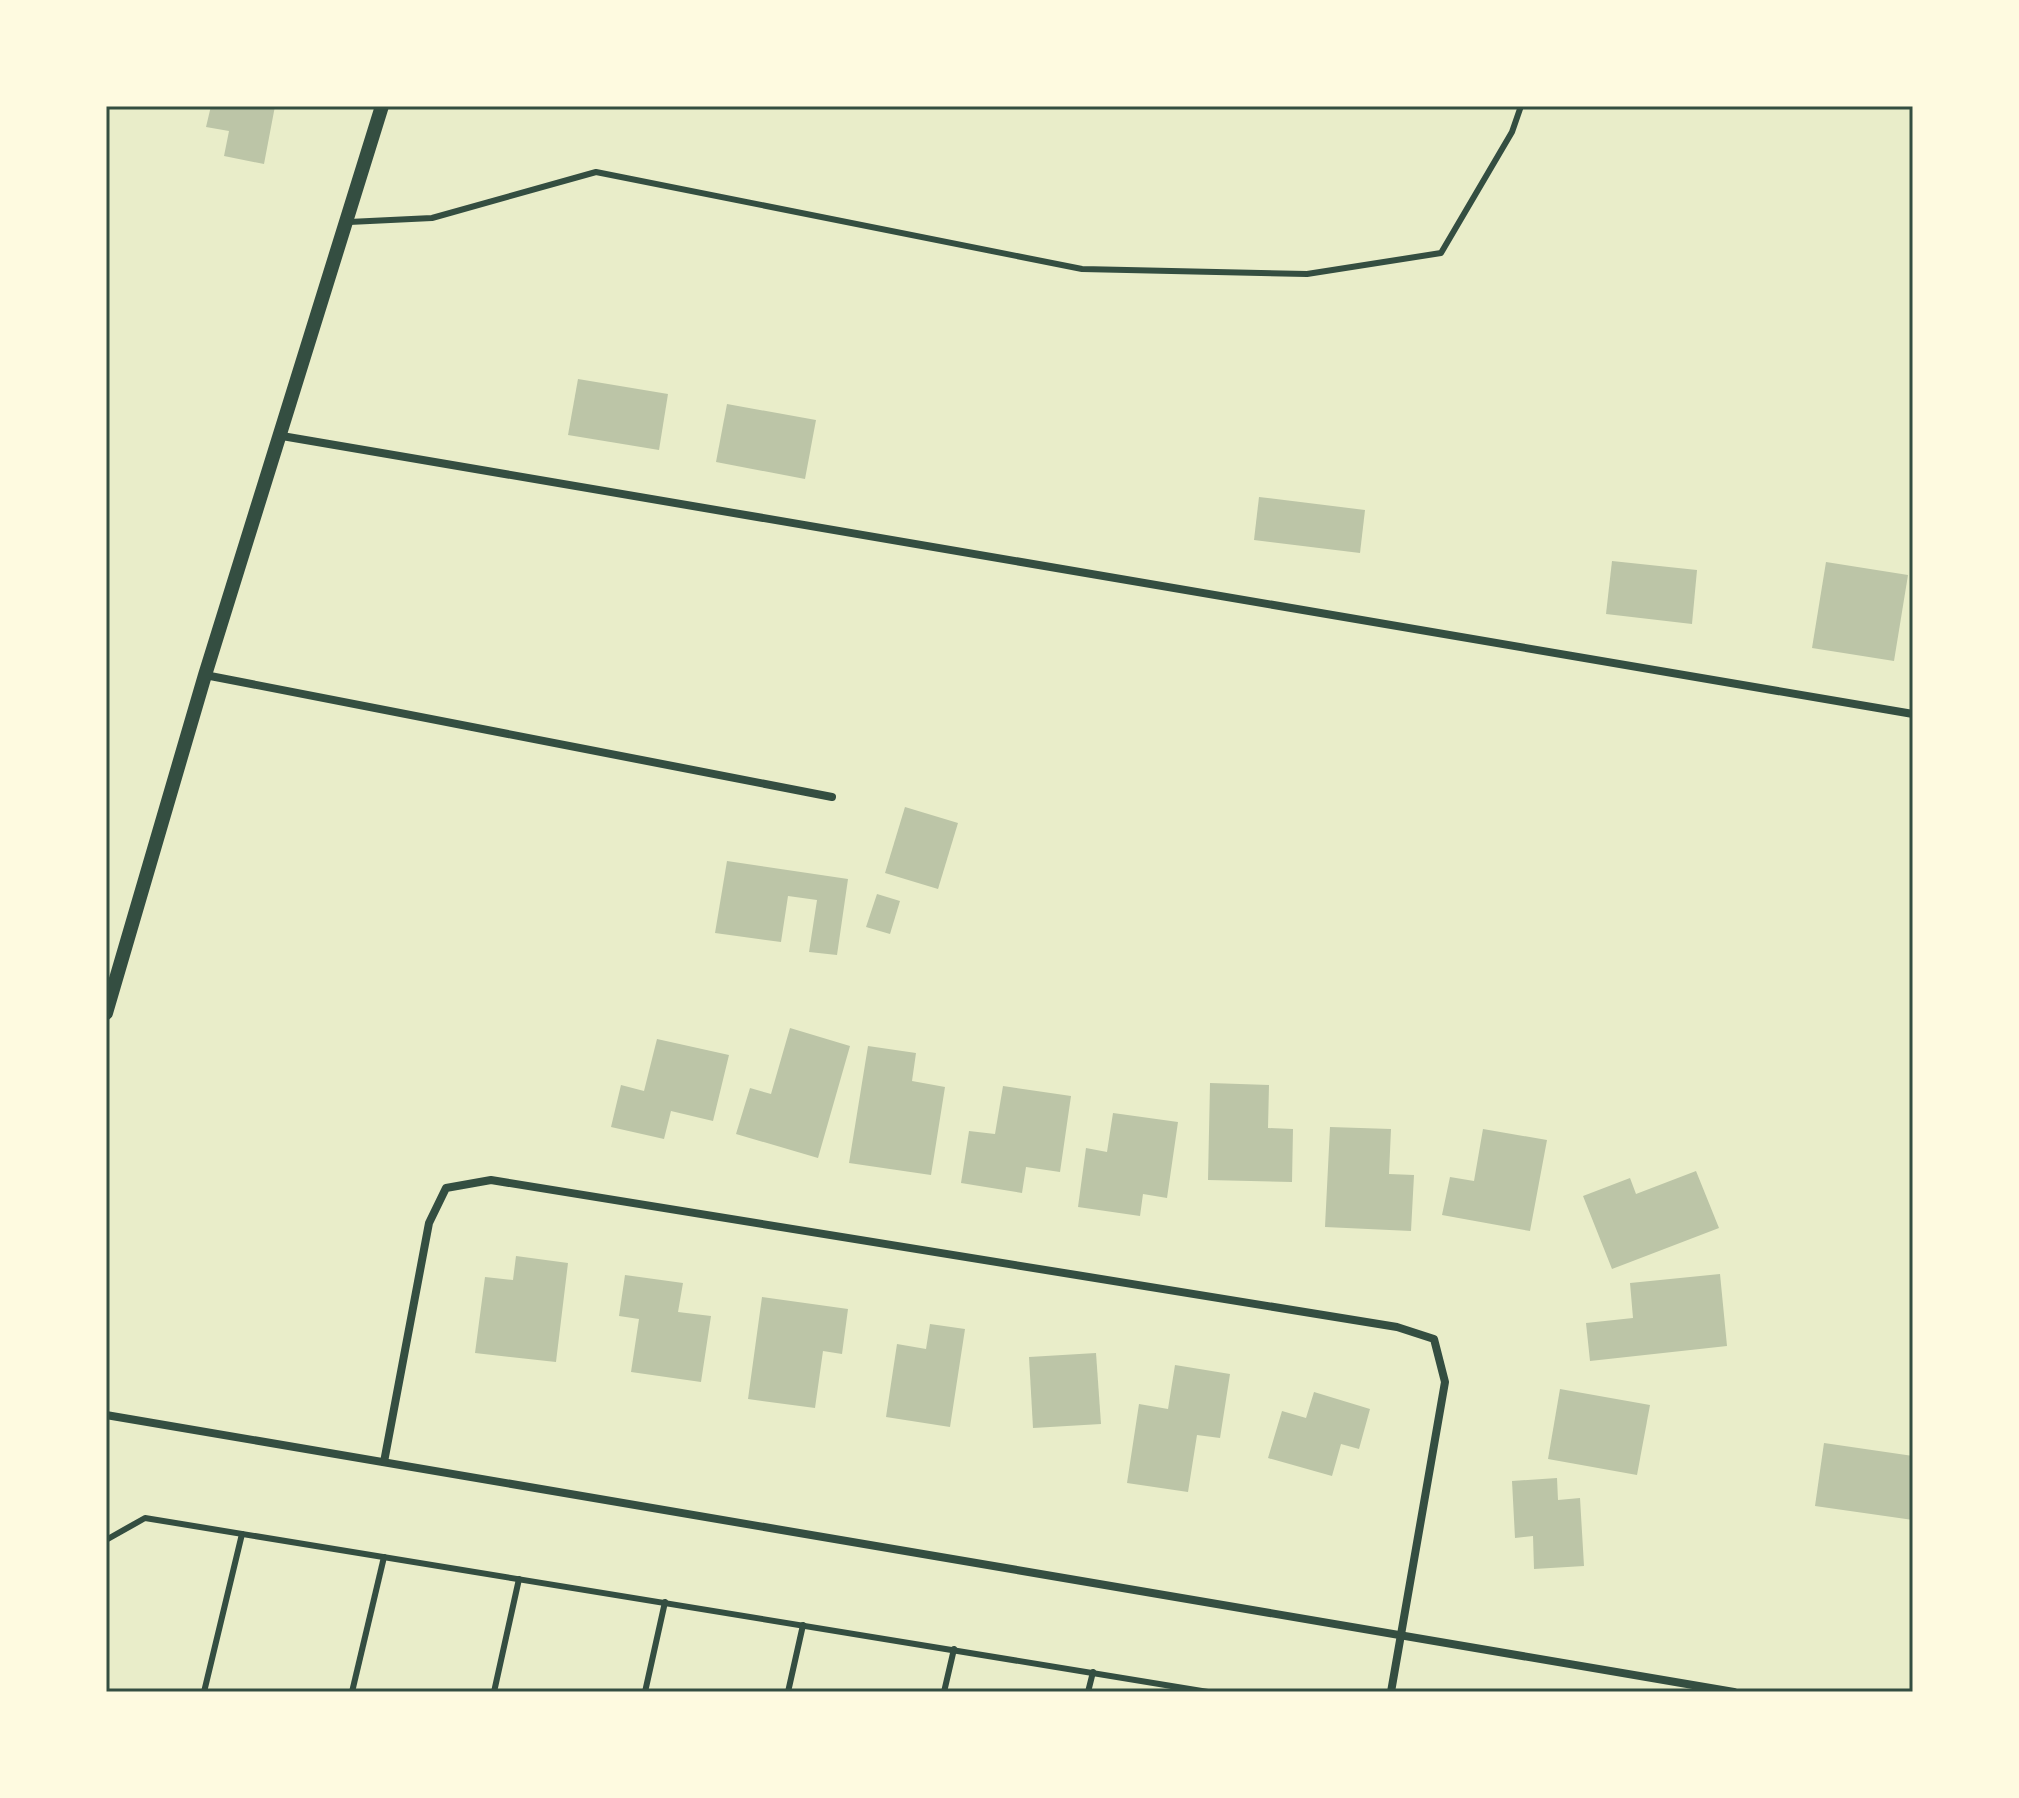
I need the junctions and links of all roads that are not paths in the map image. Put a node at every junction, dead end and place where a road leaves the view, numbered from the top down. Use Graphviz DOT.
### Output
graph roads {
  1 [pos="382,106"];
  2 [pos="1521,106"];
  3 [pos="349,222"];
  4 [pos="282,436"];
  5 [pos="205,675"];
  6 [pos="1913,714"];
  7 [pos="832,797"];
  8 [pos="106,1013"];
  9 [pos="106,1415"];
  10 [pos="384,1462"];
  11 [pos="242,1534"];
  12 [pos="106,1540"];
  13 [pos="384,1557"];
  14 [pos="519,1579"];
  15 [pos="665,1602"];
  16 [pos="803,1625"];
  17 [pos="1403,1636"];
  18 [pos="954,1649"];
  19 [pos="1093,1672"];
  20 [pos="204,1692"];
  21 [pos="352,1692"];
  22 [pos="494,1692"];
  23 [pos="645,1692"];
  24 [pos="788,1692"];
  25 [pos="944,1692"];
  26 [pos="1088,1692"];
  27 [pos="1208,1692"];
  28 [pos="1391,1692"];
  29 [pos="1734,1692"];
  1 -- 3 [label="street"];
  2 -- 3 [label="lane"];
  3 -- 4 [label="street"];
  4 -- 5 [label="street"];
  4 -- 6 [label="street"];
  5 -- 7 [label="street"];
  5 -- 8 [label="street"];
  9 -- 10 [label="street"];
  10 -- 17 [label="street"];
  10 -- 17 [label="street"];
  11 -- 12 [label="lane"];
  11 -- 13 [label="lane"];
  11 -- 20 [label="lane"];
  13 -- 14 [label="lane"];
  13 -- 21 [label="lane"];
  14 -- 15 [label="lane"];
  14 -- 22 [label="lane"];
  15 -- 16 [label="lane"];
  15 -- 23 [label="lane"];
  16 -- 18 [label="lane"];
  16 -- 24 [label="lane"];
  17 -- 28 [label="street"];
  17 -- 29 [label="street"];
  18 -- 19 [label="lane"];
  18 -- 25 [label="lane"];
  19 -- 26 [label="lane"];
  19 -- 27 [label="lane"];
}
